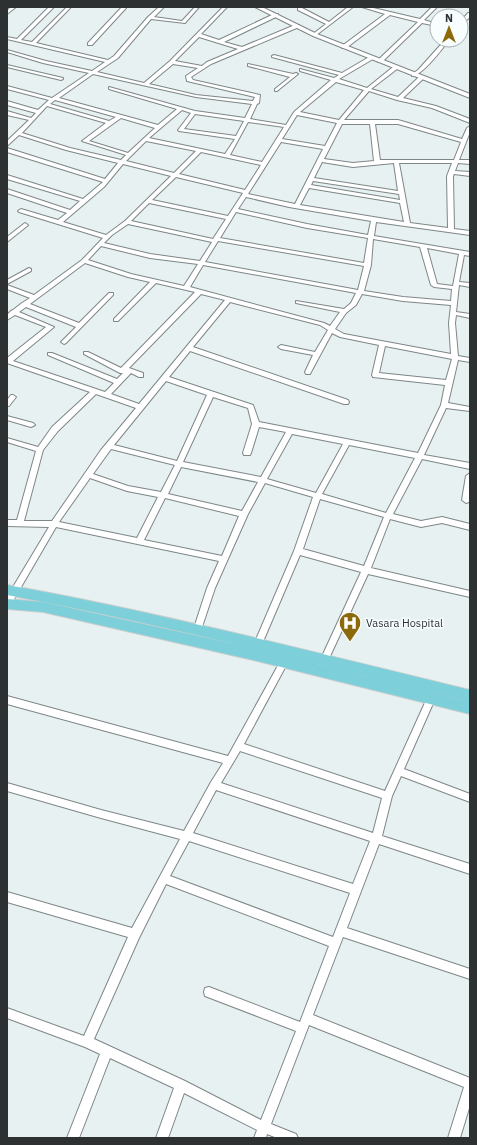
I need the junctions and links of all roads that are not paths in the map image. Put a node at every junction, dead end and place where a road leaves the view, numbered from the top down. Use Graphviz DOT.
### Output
graph roads {
  1 [pos="14,7"];
  2 [pos="52,7"];
  3 [pos="69,7"];
  4 [pos="115,7"];
  5 [pos="162,7"];
  6 [pos="197,7"];
  7 [pos="225,7"];
  8 [pos="258,7"];
  9 [pos="300,7"];
  10 [pos="351,7"];
  11 [pos="364,7"];
  12 [pos="435,7"];
  13 [pos="124,8"];
  14 [pos="7,13"];
  15 [pos="389,13"];
  16 [pos="276,15"];
  17 [pos="150,18"];
  18 [pos="421,21"];
  19 [pos="429,23"];
  20 [pos="329,24"];
  21 [pos="297,26"];
  22 [pos="198,35"];
  23 [pos="315,35"];
  24 [pos="7,38"];
  25 [pos="16,39"];
  26 [pos="218,42"];
  27 [pos="7,43"];
  28 [pos="33,44"];
  29 [pos="90,44"];
  30 [pos="344,47"];
  31 [pos="440,48"];
  32 [pos="243,49"];
  33 [pos="7,52"];
  34 [pos="274,56"];
  35 [pos="371,58"];
  36 [pos="380,61"];
  37 [pos="109,62"];
  38 [pos="172,62"];
  39 [pos="250,65"];
  40 [pos="308,65"];
  41 [pos="7,66"];
  42 [pos="201,67"];
  43 [pos="395,68"];
  44 [pos="302,70"];
  45 [pos="92,72"];
  46 [pos="343,75"];
  47 [pos="414,75"];
  48 [pos="293,76"];
  49 [pos="421,78"];
  50 [pos="61,79"];
  51 [pos="336,79"];
  52 [pos="146,84"];
  53 [pos="7,87"];
  54 [pos="111,88"];
  55 [pos="368,89"];
  56 [pos="277,90"];
  57 [pos="470,96"];
  58 [pos="399,98"];
  59 [pos="53,99"];
  60 [pos="7,103"];
  61 [pos="256,103"];
  62 [pos="46,104"];
  63 [pos="181,108"];
  64 [pos="39,112"];
  65 [pos="194,112"];
  66 [pos="7,113"];
  67 [pos="296,113"];
  68 [pos="120,116"];
  69 [pos="31,119"];
  70 [pos="246,120"];
  71 [pos="372,121"];
  72 [pos="470,121"];
  73 [pos="340,122"];
  74 [pos="110,123"];
  75 [pos="286,126"];
  76 [pos="159,127"];
  77 [pos="469,132"];
  78 [pos="17,133"];
  79 [pos="238,138"];
  80 [pos="145,139"];
  81 [pos="279,140"];
  82 [pos="463,142"];
  83 [pos="7,144"];
  84 [pos="470,145"];
  85 [pos="326,148"];
  86 [pos="7,150"];
  87 [pos="199,150"];
  88 [pos="130,155"];
  89 [pos="227,156"];
  90 [pos="321,160"];
  91 [pos="377,161"];
  92 [pos="396,161"];
  93 [pos="122,162"];
  94 [pos="456,162"];
  95 [pos="470,162"];
  96 [pos="264,164"];
  97 [pos="452,172"];
  98 [pos="470,174"];
  99 [pos="173,175"];
  100 [pos="7,177"];
  101 [pos="310,179"];
  102 [pos="106,181"];
  103 [pos="307,186"];
  104 [pos="7,192"];
  105 [pos="401,193"];
  106 [pos="245,194"];
  107 [pos="85,201"];
  108 [pos="148,201"];
  109 [pos="402,202"];
  110 [pos="297,206"];
  111 [pos="234,210"];
  112 [pos="21,211"];
  113 [pos="70,212"];
  114 [pos="229,218"];
  115 [pos="374,220"];
  116 [pos="59,222"];
  117 [pos="127,222"];
  118 [pos="25,225"];
  119 [pos="407,225"];
  120 [pos="451,230"];
  121 [pos="7,231"];
  122 [pos="16,233"];
  123 [pos="470,233"];
  124 [pos="106,237"];
  125 [pos="370,237"];
  126 [pos="7,240"];
  127 [pos="215,240"];
  128 [pos="100,244"];
  129 [pos="423,246"];
  130 [pos="462,252"];
  131 [pos="470,254"];
  132 [pos="84,261"];
  133 [pos="201,263"];
  134 [pos="368,265"];
  135 [pos="29,270"];
  136 [pos="155,281"];
  137 [pos="7,282"];
  138 [pos="470,285"];
  139 [pos="456,286"];
  140 [pos="7,287"];
  141 [pos="186,288"];
  142 [pos="199,292"];
  143 [pos="360,292"];
  144 [pos="111,294"];
  145 [pos="35,298"];
  146 [pos="229,299"];
  147 [pos="298,302"];
  148 [pos="454,303"];
  149 [pos="24,304"];
  150 [pos="344,311"];
  151 [pos="13,312"];
  152 [pos="453,313"];
  153 [pos="470,316"];
  154 [pos="7,318"];
  155 [pos="116,320"];
  156 [pos="80,326"];
  157 [pos="332,329"];
  158 [pos="64,342"];
  159 [pos="382,344"];
  160 [pos="280,347"];
  161 [pos="189,348"];
  162 [pos="50,354"];
  163 [pos="86,354"];
  164 [pos="316,354"];
  165 [pos="455,358"];
  166 [pos="470,360"];
  167 [pos="8,361"];
  168 [pos="122,370"];
  169 [pos="130,370"];
  170 [pos="308,372"];
  171 [pos="141,375"];
  172 [pos="165,378"];
  173 [pos="118,382"];
  174 [pos="450,383"];
  175 [pos="95,391"];
  176 [pos="211,393"];
  177 [pos="106,395"];
  178 [pos="13,396"];
  179 [pos="346,402"];
  180 [pos="7,404"];
  181 [pos="444,405"];
  182 [pos="141,407"];
  183 [pos="470,409"];
  184 [pos="7,418"];
  185 [pos="256,424"];
  186 [pos="31,425"];
  187 [pos="290,431"];
  188 [pos="7,440"];
  189 [pos="347,442"];
  190 [pos="109,446"];
  191 [pos="40,450"];
  192 [pos="246,453"];
  193 [pos="420,456"];
  194 [pos="178,464"];
  195 [pos="470,466"];
  196 [pos="88,475"];
  197 [pos="470,476"];
  198 [pos="262,480"];
  199 [pos="318,495"];
  200 [pos="162,496"];
  201 [pos="466,500"];
  202 [pos="244,514"];
  203 [pos="388,516"];
  204 [pos="7,523"];
  205 [pos="20,523"];
  206 [pos="54,524"];
  207 [pos="470,527"];
  208 [pos="139,542"];
  209 [pos="298,551"];
  210 [pos="224,559"];
  211 [pos="366,570"];
  212 [pos="11,590"];
  213 [pos="470,594"];
  214 [pos="7,604"];
  215 [pos="196,631"];
  216 [pos="258,644"];
  217 [pos="284,662"];
  218 [pos="322,665"];
  219 [pos="470,698"];
  220 [pos="431,699"];
  221 [pos="7,700"];
  222 [pos="238,746"];
  223 [pos="230,761"];
  224 [pos="398,771"];
  225 [pos="7,786"];
  226 [pos="214,786"];
  227 [pos="387,796"];
  228 [pos="470,798"];
  229 [pos="187,836"];
  230 [pos="376,839"];
  231 [pos="470,869"];
  232 [pos="164,878"];
  233 [pos="356,890"];
  234 [pos="7,897"];
  235 [pos="340,931"];
  236 [pos="135,934"];
  237 [pos="336,943"];
  238 [pos="470,974"];
  239 [pos="209,992"];
  240 [pos="7,1013"];
  241 [pos="304,1023"];
  242 [pos="87,1042"];
  243 [pos="107,1051"];
  244 [pos="181,1085"];
  245 [pos="470,1085"];
  246 [pos="262,1132"];
  247 [pos="73,1138"];
  248 [pos="162,1138"];
  249 [pos="292,1138"];
  250 [pos="454,1138"];
  1 -- 14 [label="street"];
  2 -- 25 [label="street"];
  3 -- 28 [label="street"];
  4 -- 13 [label="street"];
  5 -- 17 [label="street"];
  6 -- 17 [label="street"];
  7 -- 22 [label="street"];
  8 -- 16 [label="street"];
  9 -- 20 [label="street"];
  10 -- 20 [label="street"];
  11 -- 15 [label="street"];
  12 -- 18 [label="street"];
  13 -- 29 [label="street"];
  15 -- 18 [label="street"];
  15 -- 30 [label="street"];
  16 -- 21 [label="street"];
  16 -- 26 [label="street"];
  17 -- 37 [label="street"];
  18 -- 19 [label="street"];
  18 -- 36 [label="street"];
  20 -- 23 [label="street"];
  21 -- 23 [label="street"];
  21 -- 32 [label="street"];
  22 -- 26 [label="street"];
  22 -- 38 [label="street"];
  23 -- 30 [label="street"];
  24 -- 25 [label="street"];
  25 -- 27 [label="street"];
  25 -- 28 [label="street"];
  26 -- 32 [label="street"];
  28 -- 37 [label="street"];
  30 -- 35 [label="street"];
  31 -- 47 [label="street"];
  32 -- 42 [label="street"];
  33 -- 45 [label="street"];
  34 -- 40 [label="street"];
  35 -- 36 [label="street"];
  35 -- 46 [label="street"];
  36 -- 43 [label="street"];
  37 -- 45 [label="street"];
  38 -- 42 [label="street"];
  38 -- 52 [label="street"];
  39 -- 48 [label="street"];
  40 -- 44 [label="street"];
  40 -- 46 [label="street"];
  41 -- 50 [label="street"];
  42 -- 61 [label="street"];
  43 -- 47 [label="street"];
  43 -- 55 [label="street"];
  44 -- 48 [label="street"];
  44 -- 51 [label="street"];
  45 -- 52 [label="street"];
  45 -- 59 [label="street"];
  46 -- 51 [label="street"];
  47 -- 49 [label="street"];
  48 -- 56 [label="street"];
  49 -- 57 [label="street"];
  49 -- 58 [label="street"];
  51 -- 55 [label="street"];
  51 -- 67 [label="street"];
  52 -- 61 [label="street"];
  53 -- 59 [label="street"];
  54 -- 63 [label="street"];
  55 -- 58 [label="street"];
  55 -- 73 [label="street"];
  58 -- 72 [label="street"];
  59 -- 62 [label="street"];
  59 -- 68 [label="street"];
  60 -- 64 [label="street"];
  61 -- 70 [label="street"];
  62 -- 64 [label="street"];
  62 -- 74 [label="street"];
  63 -- 65 [label="street"];
  63 -- 76 [label="street"];
  64 -- 69 [label="street"];
  65 -- 70 [label="street"];
  65 -- 79 [label="street"];
  66 -- 69 [label="street"];
  67 -- 73 [label="street"];
  67 -- 75 [label="street"];
  68 -- 74 [label="street"];
  68 -- 76 [label="street"];
  69 -- 78 [label="street"];
  70 -- 75 [label="street"];
  70 -- 79 [label="street"];
  71 -- 73 [label="street"];
  71 -- 82 [label="street"];
  71 -- 91 [label="street"];
  73 -- 85 [label="street"];
  74 -- 88 [label="street"];
  75 -- 81 [label="street"];
  76 -- 80 [label="street"];
  77 -- 82 [label="street"];
  78 -- 83 [label="street"];
  78 -- 93 [label="street"];
  79 -- 89 [label="street"];
  80 -- 87 [label="street"];
  80 -- 88 [label="street"];
  81 -- 85 [label="street"];
  81 -- 96 [label="street"];
  82 -- 84 [label="street"];
  82 -- 94 [label="street"];
  85 -- 90 [label="street"];
  86 -- 102 [label="street"];
  87 -- 89 [label="street"];
  87 -- 99 [label="street"];
  88 -- 93 [label="street"];
  89 -- 96 [label="street"];
  90 -- 91 [label="street"];
  90 -- 101 [label="street"];
  91 -- 92 [label="street"];
  92 -- 94 [label="street"];
  92 -- 105 [label="street"];
  93 -- 99 [label="street"];
  93 -- 102 [label="street"];
  94 -- 95 [label="street"];
  94 -- 97 [label="street"];
  96 -- 106 [label="street"];
  97 -- 98 [label="street"];
  97 -- 120 [label="street"];
  99 -- 106 [label="street"];
  99 -- 108 [label="street"];
  100 -- 107 [label="street"];
  101 -- 103 [label="street"];
  101 -- 105 [label="street"];
  102 -- 107 [label="street"];
  103 -- 109 [label="street"];
  103 -- 110 [label="street"];
  104 -- 113 [label="street"];
  105 -- 109 [label="street"];
  106 -- 110 [label="street"];
  106 -- 111 [label="street"];
  107 -- 113 [label="street"];
  108 -- 114 [label="street"];
  108 -- 117 [label="street"];
  109 -- 119 [label="street"];
  110 -- 115 [label="street"];
  111 -- 114 [label="street"];
  111 -- 125 [label="street"];
  112 -- 116 [label="street"];
  113 -- 116 [label="street"];
  114 -- 127 [label="street"];
  115 -- 119 [label="street"];
  115 -- 125 [label="street"];
  116 -- 124 [label="street"];
  117 -- 124 [label="street"];
  117 -- 127 [label="street"];
  118 -- 122 [label="street"];
  119 -- 120 [label="street"];
  120 -- 123 [label="street"];
  121 -- 122 [label="street"];
  122 -- 126 [label="street"];
  124 -- 128 [label="street"];
  125 -- 129 [label="street"];
  125 -- 134 [label="street"];
  127 -- 133 [label="street"];
  127 -- 134 [label="street"];
  128 -- 132 [label="street"];
  128 -- 133 [label="street"];
  129 -- 130 [label="street"];
  129 -- 139 [label="street"];
  130 -- 131 [label="street"];
  130 -- 139 [label="street"];
  132 -- 136 [label="street"];
  132 -- 145 [label="street"];
  133 -- 141 [label="street"];
  133 -- 143 [label="street"];
  134 -- 143 [label="street"];
  135 -- 137 [label="street"];
  136 -- 141 [label="street"];
  136 -- 155 [label="street"];
  138 -- 139 [label="street"];
  139 -- 148 [label="street"];
  140 -- 145 [label="street"];
  141 -- 142 [label="street"];
  142 -- 146 [label="street"];
  142 -- 168 [label="street"];
  143 -- 148 [label="street"];
  143 -- 150 [label="street"];
  144 -- 156 [label="street"];
  145 -- 149 [label="street"];
  146 -- 157 [label="street"];
  146 -- 161 [label="street"];
  147 -- 150 [label="street"];
  148 -- 152 [label="street"];
  149 -- 151 [label="street"];
  149 -- 156 [label="street"];
  150 -- 157 [label="street"];
  151 -- 154 [label="street"];
  151 -- 167 [label="street"];
  152 -- 153 [label="street"];
  152 -- 165 [label="street"];
  156 -- 158 [label="street"];
  157 -- 159 [label="street"];
  157 -- 164 [label="street"];
  159 -- 165 [label="street"];
  159 -- 174 [label="street"];
  160 -- 164 [label="street"];
  161 -- 172 [label="street"];
  161 -- 179 [label="street"];
  162 -- 173 [label="street"];
  163 -- 168 [label="street"];
  164 -- 170 [label="street"];
  165 -- 166 [label="street"];
  165 -- 174 [label="street"];
  167 -- 175 [label="street"];
  168 -- 169 [label="street"];
  169 -- 171 [label="street"];
  169 -- 173 [label="street"];
  172 -- 176 [label="street"];
  172 -- 182 [label="street"];
  173 -- 177 [label="street"];
  174 -- 181 [label="street"];
  175 -- 177 [label="street"];
  175 -- 191 [label="street"];
  176 -- 185 [label="street"];
  176 -- 194 [label="street"];
  177 -- 182 [label="street"];
  178 -- 180 [label="street"];
  181 -- 183 [label="street"];
  181 -- 193 [label="street"];
  182 -- 190 [label="street"];
  184 -- 186 [label="street"];
  185 -- 187 [label="street"];
  185 -- 192 [label="street"];
  187 -- 189 [label="street"];
  187 -- 198 [label="street"];
  188 -- 191 [label="street"];
  189 -- 193 [label="street"];
  189 -- 199 [label="street"];
  190 -- 194 [label="street"];
  190 -- 196 [label="street"];
  191 -- 205 [label="street"];
  193 -- 195 [label="street"];
  193 -- 203 [label="street"];
  194 -- 198 [label="street"];
  194 -- 200 [label="street"];
  196 -- 200 [label="street"];
  196 -- 206 [label="street"];
  197 -- 201 [label="street"];
  198 -- 199 [label="street"];
  198 -- 202 [label="street"];
  199 -- 203 [label="street"];
  199 -- 209 [label="street"];
  200 -- 202 [label="street"];
  200 -- 208 [label="street"];
  202 -- 210 [label="street"];
  203 -- 207 [label="street"];
  203 -- 211 [label="street"];
  204 -- 205 [label="street"];
  205 -- 206 [label="street"];
  206 -- 208 [label="street"];
  206 -- 212 [label="street"];
  208 -- 210 [label="street"];
  209 -- 211 [label="street"];
  209 -- 216 [label="street"];
  210 -- 215 [label="street"];
  211 -- 213 [label="street"];
  211 -- 218 [label="street"];
  212 -- 214 [label="street"];
  212 -- 215 [label="main road"];
  214 -- 217 [label="main road"];
  215 -- 216 [label="main road"];
  216 -- 218 [label="main road"];
  217 -- 218 [label="main road"];
  217 -- 222 [label="street"];
  218 -- 219 [label="main road"];
  218 -- 220 [label="main road"];
  219 -- 220 [label="main road"];
  220 -- 224 [label="street"];
  221 -- 223 [label="street"];
  222 -- 223 [label="street"];
  222 -- 227 [label="street"];
  223 -- 226 [label="street"];
  224 -- 227 [label="street"];
  224 -- 228 [label="street"];
  225 -- 229 [label="street"];
  226 -- 229 [label="street"];
  226 -- 230 [label="street"];
  227 -- 230 [label="street"];
  229 -- 232 [label="street"];
  229 -- 233 [label="street"];
  230 -- 231 [label="street"];
  230 -- 233 [label="street"];
  232 -- 236 [label="street"];
  232 -- 237 [label="street"];
  233 -- 235 [label="street"];
  234 -- 236 [label="street"];
  235 -- 237 [label="street"];
  235 -- 238 [label="street"];
  236 -- 242 [label="street"];
  237 -- 241 [label="street"];
  239 -- 241 [label="street"];
  240 -- 242 [label="street"];
  241 -- 245 [label="street"];
  241 -- 246 [label="street"];
  242 -- 243 [label="street"];
  243 -- 244 [label="street"];
  243 -- 247 [label="street"];
  244 -- 246 [label="street"];
  244 -- 248 [label="street"];
  245 -- 250 [label="street"];
  246 -- 249 [label="street"];
}
